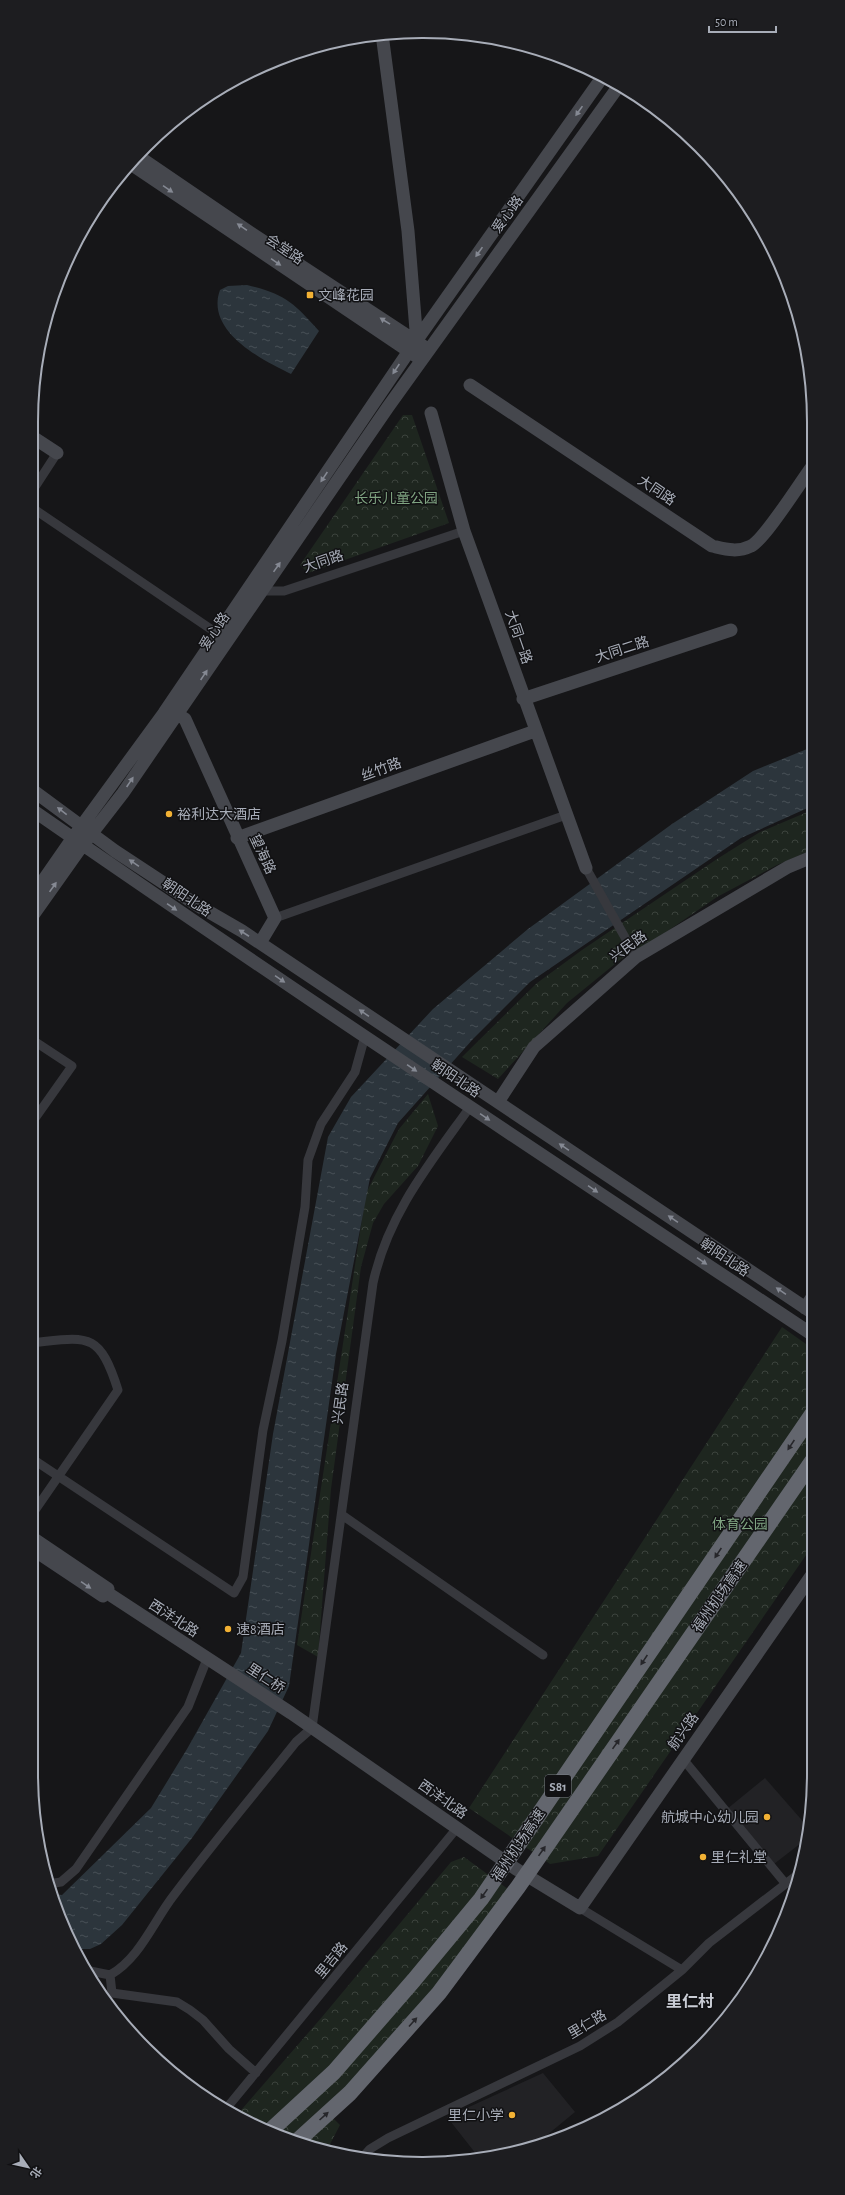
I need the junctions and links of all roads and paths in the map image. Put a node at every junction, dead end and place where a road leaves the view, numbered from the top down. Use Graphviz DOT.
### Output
graph roads {
  1 [pos="383,40"];
  2 [pos="599,81"];
  3 [pos="616,90"];
  4 [pos="139,163"];
  5 [pos="413,346"];
  6 [pos="426,355"];
  7 [pos="470,385"];
  8 [pos="432,413"];
  9 [pos="38,440"];
  10 [pos="58,453"];
  11 [pos="807,474"];
  12 [pos="38,483"];
  13 [pos="38,512"];
  14 [pos="464,531"];
  15 [pos="260,591"];
  16 [pos="731,630"];
  17 [pos="218,634"];
  18 [pos="524,699"];
  19 [pos="177,714"];
  20 [pos="535,731"];
  21 [pos="38,794"];
  22 [pos="38,815"];
  23 [pos="566,815"];
  24 [pos="81,826"];
  25 [pos="92,835"];
  26 [pos="237,838"];
  27 [pos="77,842"];
  28 [pos="807,859"];
  29 [pos="586,868"];
  30 [pos="38,889"];
  31 [pos="38,906"];
  32 [pos="275,918"];
  33 [pos="260,943"];
  34 [pos="636,957"];
  35 [pos="365,1036"];
  36 [pos="38,1044"];
  37 [pos="498,1102"];
  38 [pos="470,1107"];
  39 [pos="38,1114"];
  40 [pos="807,1309"];
  41 [pos="807,1331"];
  42 [pos="38,1342"];
  43 [pos="807,1422"];
  44 [pos="38,1463"];
  45 [pos="807,1469"];
  46 [pos="59,1477"];
  47 [pos="38,1506"];
  48 [pos="342,1515"];
  49 [pos="38,1542"];
  50 [pos="38,1552"];
  51 [pos="807,1582"];
  52 [pos="105,1592"];
  53 [pos="543,1655"];
  54 [pos="208,1659"];
  55 [pos="225,1670"];
  56 [pos="291,1713"];
  57 [pos="312,1728"];
  58 [pos="683,1759"];
  59 [pos="457,1828"];
  60 [pos="792,1878"];
  61 [pos="54,1883"];
  62 [pos="785,1883"];
  63 [pos="580,1908"];
  64 [pos="682,1970"];
  65 [pos="94,1972"];
  66 [pos="110,1975"];
  67 [pos="256,2073"];
  68 [pos="229,2105"];
  69 [pos="274,2127"];
  70 [pos="302,2138"];
  71 [pos="366,2153"];
  1 -- 5 [label="main road"];
  2 -- 5 [label="main road, 爱心路, one-way"];
  3 -- 6 [label="main road, 爱心路"];
  4 -- 5 [label="main road, 会堂路"];
  5 -- 6 [label="main road"];
  5 -- 17 [label="main road, 爱心路, one-way"];
  15 -- 6 [label="main road, 爱心路, one-way"];
  7 -- 11 [label="main road, 大同路"];
  8 -- 14 [label="main road, 大同一路"];
  9 -- 10 [label="main road"];
  10 -- 12 [label="street"];
  13 -- 17 [label="street"];
  14 -- 15 [label="street, 大同路"];
  14 -- 18 [label="main road, 大同一路"];
  19 -- 15 [label="main road, 爱心路, one-way"];
  16 -- 18 [label="main road, 大同二路"];
  17 -- 24 [label="main road, 爱心路"];
  18 -- 20 [label="main road, 大同一路"];
  25 -- 19 [label="main road, 爱心路, one-way"];
  19 -- 26 [label="main road, 望海路"];
  20 -- 23 [label="main road, 大同一路"];
  20 -- 26 [label="main road, 丝竹路"];
  24 -- 21 [label="main road, 朝阳北路, one-way"];
  22 -- 27 [label="main road, 朝阳北路"];
  23 -- 29 [label="main road, 大同一路"];
  23 -- 32 [label="street"];
  24 -- 25 [label="main road, 朝阳北路"];
  24 -- 27 [label="main road, 爱心路"];
  25 -- 27 [label="main road, 爱心路"];
  33 -- 25 [label="main road, 朝阳北路, one-way"];
  26 -- 32 [label="main road, 望海路"];
  27 -- 30 [label="main road, 爱心路"];
  31 -- 27 [label="main road, 爱心路, one-way"];
  27 -- 35 [label="main road, 朝阳北路, one-way"];
  28 -- 34 [label="main road, 兴民路"];
  29 -- 34 [label="street"];
  32 -- 33 [label="main road"];
  37 -- 33 [label="main road, 朝阳北路, one-way"];
  34 -- 37 [label="main road, 兴民路"];
  35 -- 38 [label="main road, 朝阳北路, one-way"];
  35 -- 46 [label="street"];
  36 -- 39 [label="street"];
  40 -- 37 [label="main road, 朝阳北路, one-way"];
  38 -- 41 [label="main road, 朝阳北路, one-way"];
  38 -- 48 [label="street, 兴民路"];
  42 -- 46 [label="street"];
  43 -- 69 [label="highway, 福州机场高速 / S81, one-way, bridge"];
  44 -- 46 [label="street"];
  70 -- 45 [label="highway, 福州机场高速 / S81, one-way, bridge"];
  46 -- 47 [label="street"];
  48 -- 53 [label="street"];
  48 -- 57 [label="street, 兴民路"];
  49 -- 52 [label="main road, 西洋北路"];
  50 -- 52 [label="main road, 西洋北路, one-way"];
  51 -- 58 [label="main road, 航兴路"];
  52 -- 54 [label="main road, 西洋北路"];
  54 -- 55 [label="main road, 西洋北路"];
  54 -- 61 [label="street"];
  55 -- 56 [label="main road, 里仁桥"];
  56 -- 57 [label="main road, 西洋北路"];
  57 -- 59 [label="main road, 西洋北路"];
  57 -- 66 [label="street"];
  58 -- 62 [label="street"];
  58 -- 63 [label="main road, 航兴路"];
  59 -- 63 [label="main road, 西洋北路"];
  59 -- 67 [label="street, 里吉路"];
  60 -- 62 [label="street, 里仁路"];
  62 -- 64 [label="street, 里仁路"];
  63 -- 64 [label="street"];
  64 -- 71 [label="street, 里仁路"];
  65 -- 66 [label="street"];
  66 -- 67 [label="street"];
  67 -- 68 [label="street, 里吉路"];
}
